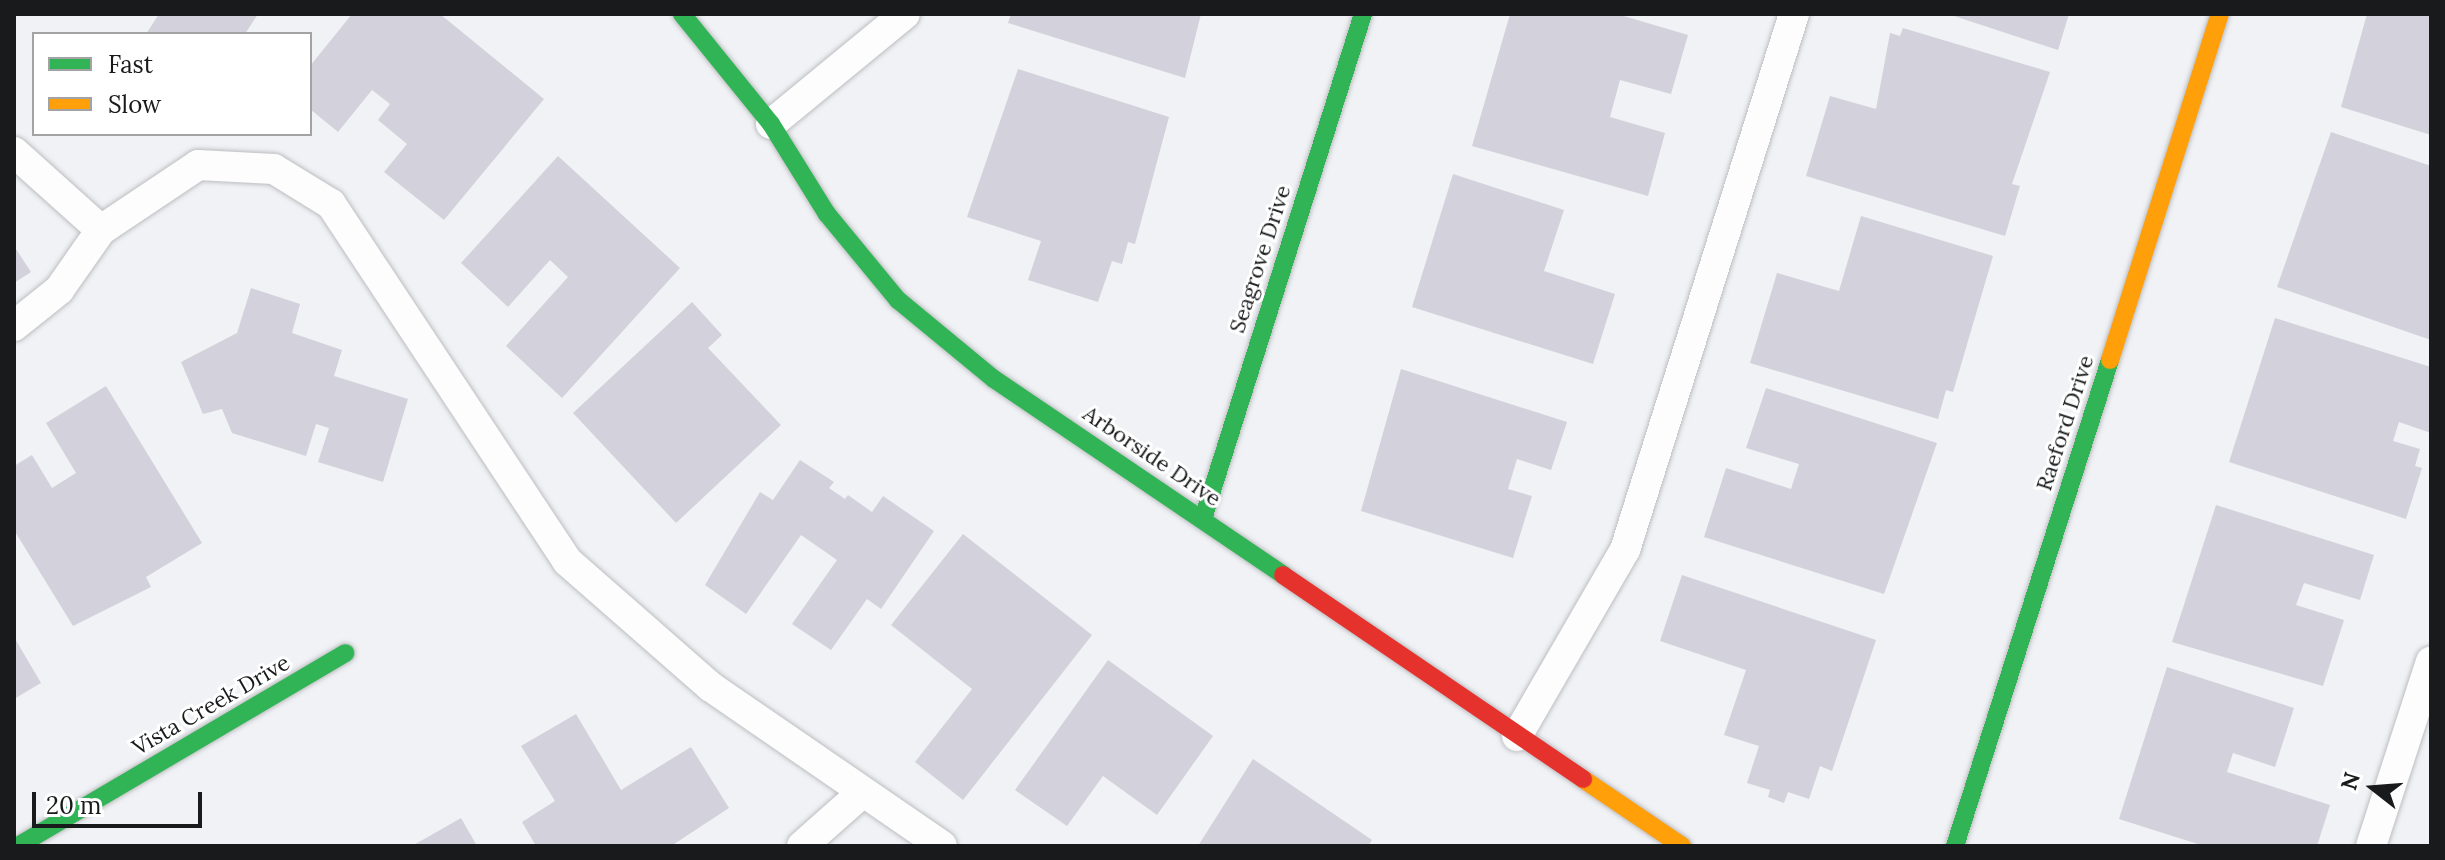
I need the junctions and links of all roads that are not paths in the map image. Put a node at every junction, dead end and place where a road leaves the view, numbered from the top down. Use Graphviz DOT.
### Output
graph roads {
  1 [pos="682,14"];
  2 [pos="905,14"];
  3 [pos="1363,14"];
  4 [pos="1794,14"];
  5 [pos="2220,14"];
  6 [pos="771,124"];
  7 [pos="14,152"];
  8 [pos="101,230"];
  9 [pos="14,326"];
  10 [pos="1203,519"];
  11 [pos="345,653"];
  12 [pos="2431,661"];
  13 [pos="1517,736"];
  14 [pos="863,792"];
  15 [pos="18,846"];
  16 [pos="802,846"];
  17 [pos="942,846"];
  18 [pos="1682,846"];
  19 [pos="1955,846"];
  20 [pos="2371,846"];
  1 -- 6 [label="street, Arborside Drive"];
  2 -- 6 [label="lane"];
  3 -- 10 [label="street, Seagrove Drive"];
  4 -- 13 [label="lane"];
  5 -- 19 [label="street, Raeford Drive"];
  6 -- 10 [label="street, Arborside Drive"];
  7 -- 8 [label="lane"];
  8 -- 9 [label="lane"];
  8 -- 14 [label="lane"];
  10 -- 13 [label="street, Arborside Drive"];
  11 -- 15 [label="street, Vista Creek Drive"];
  12 -- 20 [label="lane"];
  13 -- 18 [label="street, Arborside Drive"];
  14 -- 16 [label="lane"];
  14 -- 17 [label="lane"];
}
